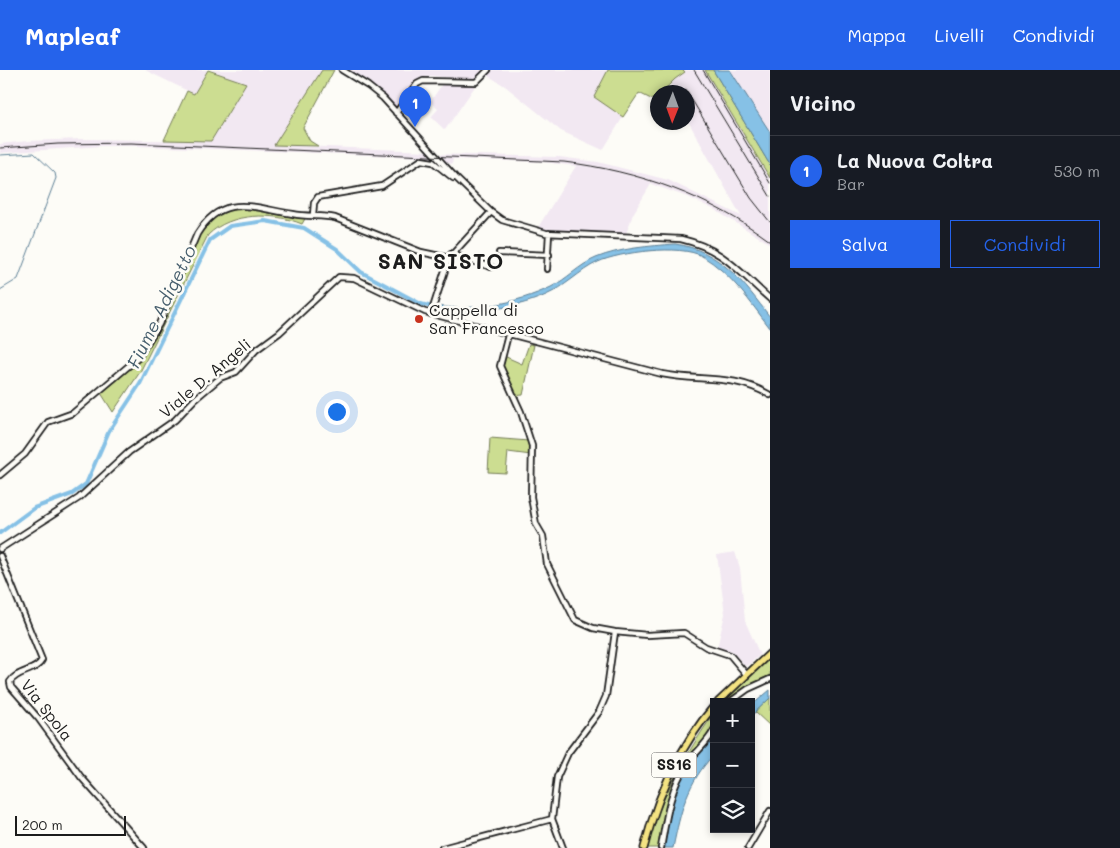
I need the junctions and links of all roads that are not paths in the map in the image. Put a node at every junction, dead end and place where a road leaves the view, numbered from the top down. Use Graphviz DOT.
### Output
graph roads {
  1 [pos="342,70"];
  2 [pos="488,70"];
  3 [pos="396,113"];
  4 [pos="456,178"];
  5 [pos="490,212"];
  6 [pos="313,215"];
  7 [pos="549,233"];
  8 [pos="499,252"];
  9 [pos="548,255"];
  10 [pos="450,256"];
  11 [pos="491,267"];
  12 [pos="547,269"];
  13 [pos="770,299"];
  14 [pos="431,312"];
  15 [pos="508,335"];
  16 [pos="770,395"];
  17 [pos="0,474"];
  18 [pos="0,549"];
  19 [pos="0,556"];
  20 [pos="615,632"];
  21 [pos="770,653"];
  22 [pos="746,674"];
  23 [pos="770,679"];
  24 [pos="722,698"];
  25 [pos="736,698"];
  26 [pos="710,712"];
  27 [pos="710,735"];
  28 [pos="770,811"];
  29 [pos="552,819"];
  30 [pos="144,848"];
  31 [pos="442,848"];
  32 [pos="564,848"];
  33 [pos="644,848"];
  34 [pos="661,848"];
  35 [pos="748,848"];
  1 -- 3 [label="street"];
  2 -- 3 [label="street"];
  3 -- 4 [label="street"];
  4 -- 5 [label="street"];
  4 -- 6 [label="street"];
  5 -- 7 [label="street"];
  5 -- 10 [label="street"];
  6 -- 10 [label="street"];
  6 -- 17 [label="street"];
  7 -- 9 [label="street"];
  7 -- 13 [label="street"];
  8 -- 9 [label="street"];
  9 -- 12 [label="street"];
  10 -- 11 [label="street"];
  10 -- 14 [label="street"];
  14 -- 15 [label="street, Viale D. Angeli"];
  14 -- 18 [label="street, Viale D. Angeli"];
  15 -- 16 [label="street, Viale D. Angeli"];
  15 -- 20 [label="street"];
  19 -- 30 [label="street, Via Spola"];
  20 -- 22 [label="street"];
  20 -- 29 [label="street"];
  21 -- 22 [label="main road"];
  22 -- 24 [label="main road"];
  23 -- 25 [label="street"];
  26 -- 33 [label="main road, SS16"];
  27 -- 34 [label="street"];
  28 -- 35 [label="street"];
  29 -- 31 [label="street"];
  29 -- 32 [label="street"];
}
